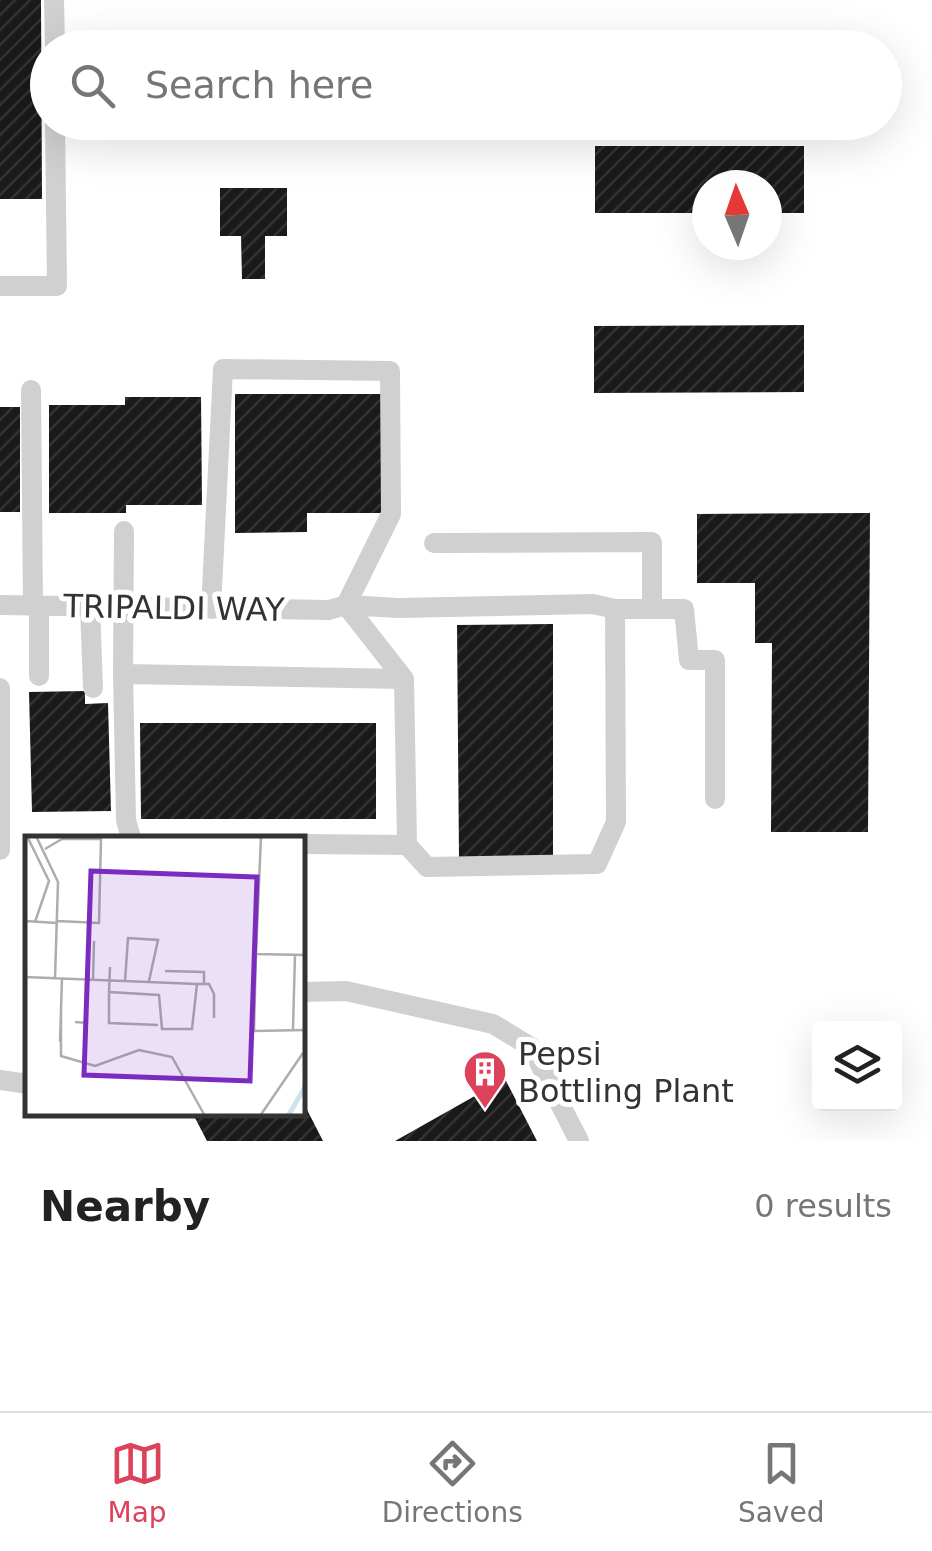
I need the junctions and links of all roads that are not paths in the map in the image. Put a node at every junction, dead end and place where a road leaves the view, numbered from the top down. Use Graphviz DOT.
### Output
graph roads {
  1 [pos="54,0"];
  2 [pos="55,30"];
  3 [pos="55,140"];
  4 [pos="0,286"];
  5 [pos="32,390"];
  6 [pos="124,531"];
  7 [pos="434,542"];
  8 [pos="0,605"];
  9 [pos="346,605"];
  10 [pos="36,606"];
  11 [pos="90,606"];
  12 [pos="124,607"];
  13 [pos="211,608"];
  14 [pos="652,608"];
  15 [pos="615,609"];
  16 [pos="123,674"];
  17 [pos="38,676"];
  18 [pos="404,679"];
  19 [pos="0,688"];
  20 [pos="93,688"];
  21 [pos="715,799"];
  22 [pos="130,836"];
  23 [pos="305,844"];
  24 [pos="408,844"];
  25 [pos="0,850"];
  26 [pos="305,992"];
  27 [pos="0,1080"];
  28 [pos="25,1084"];
  29 [pos="579,1141"];
  1 -- 2 [label="street"];
  3 -- 4 [label="street"];
  5 -- 10 [label="street"];
  6 -- 12 [label="street"];
  7 -- 14 [label="street"];
  8 -- 10 [label="street, TRIPALDI WAY"];
  9 -- 13 [label="street, TRIPALDI WAY"];
  9 -- 13 [label="street"];
  9 -- 15 [label="street, TRIPALDI WAY"];
  9 -- 18 [label="street"];
  10 -- 11 [label="street, TRIPALDI WAY"];
  10 -- 17 [label="street"];
  11 -- 12 [label="street, TRIPALDI WAY"];
  11 -- 20 [label="street"];
  12 -- 13 [label="street, TRIPALDI WAY"];
  12 -- 16 [label="street"];
  14 -- 15 [label="street, TRIPALDI WAY"];
  14 -- 21 [label="street"];
  15 -- 24 [label="street"];
  16 -- 18 [label="street"];
  16 -- 22 [label="street"];
  18 -- 24 [label="street"];
  19 -- 25 [label="street"];
  23 -- 24 [label="street"];
  26 -- 29 [label="street"];
  27 -- 28 [label="street"];
}
